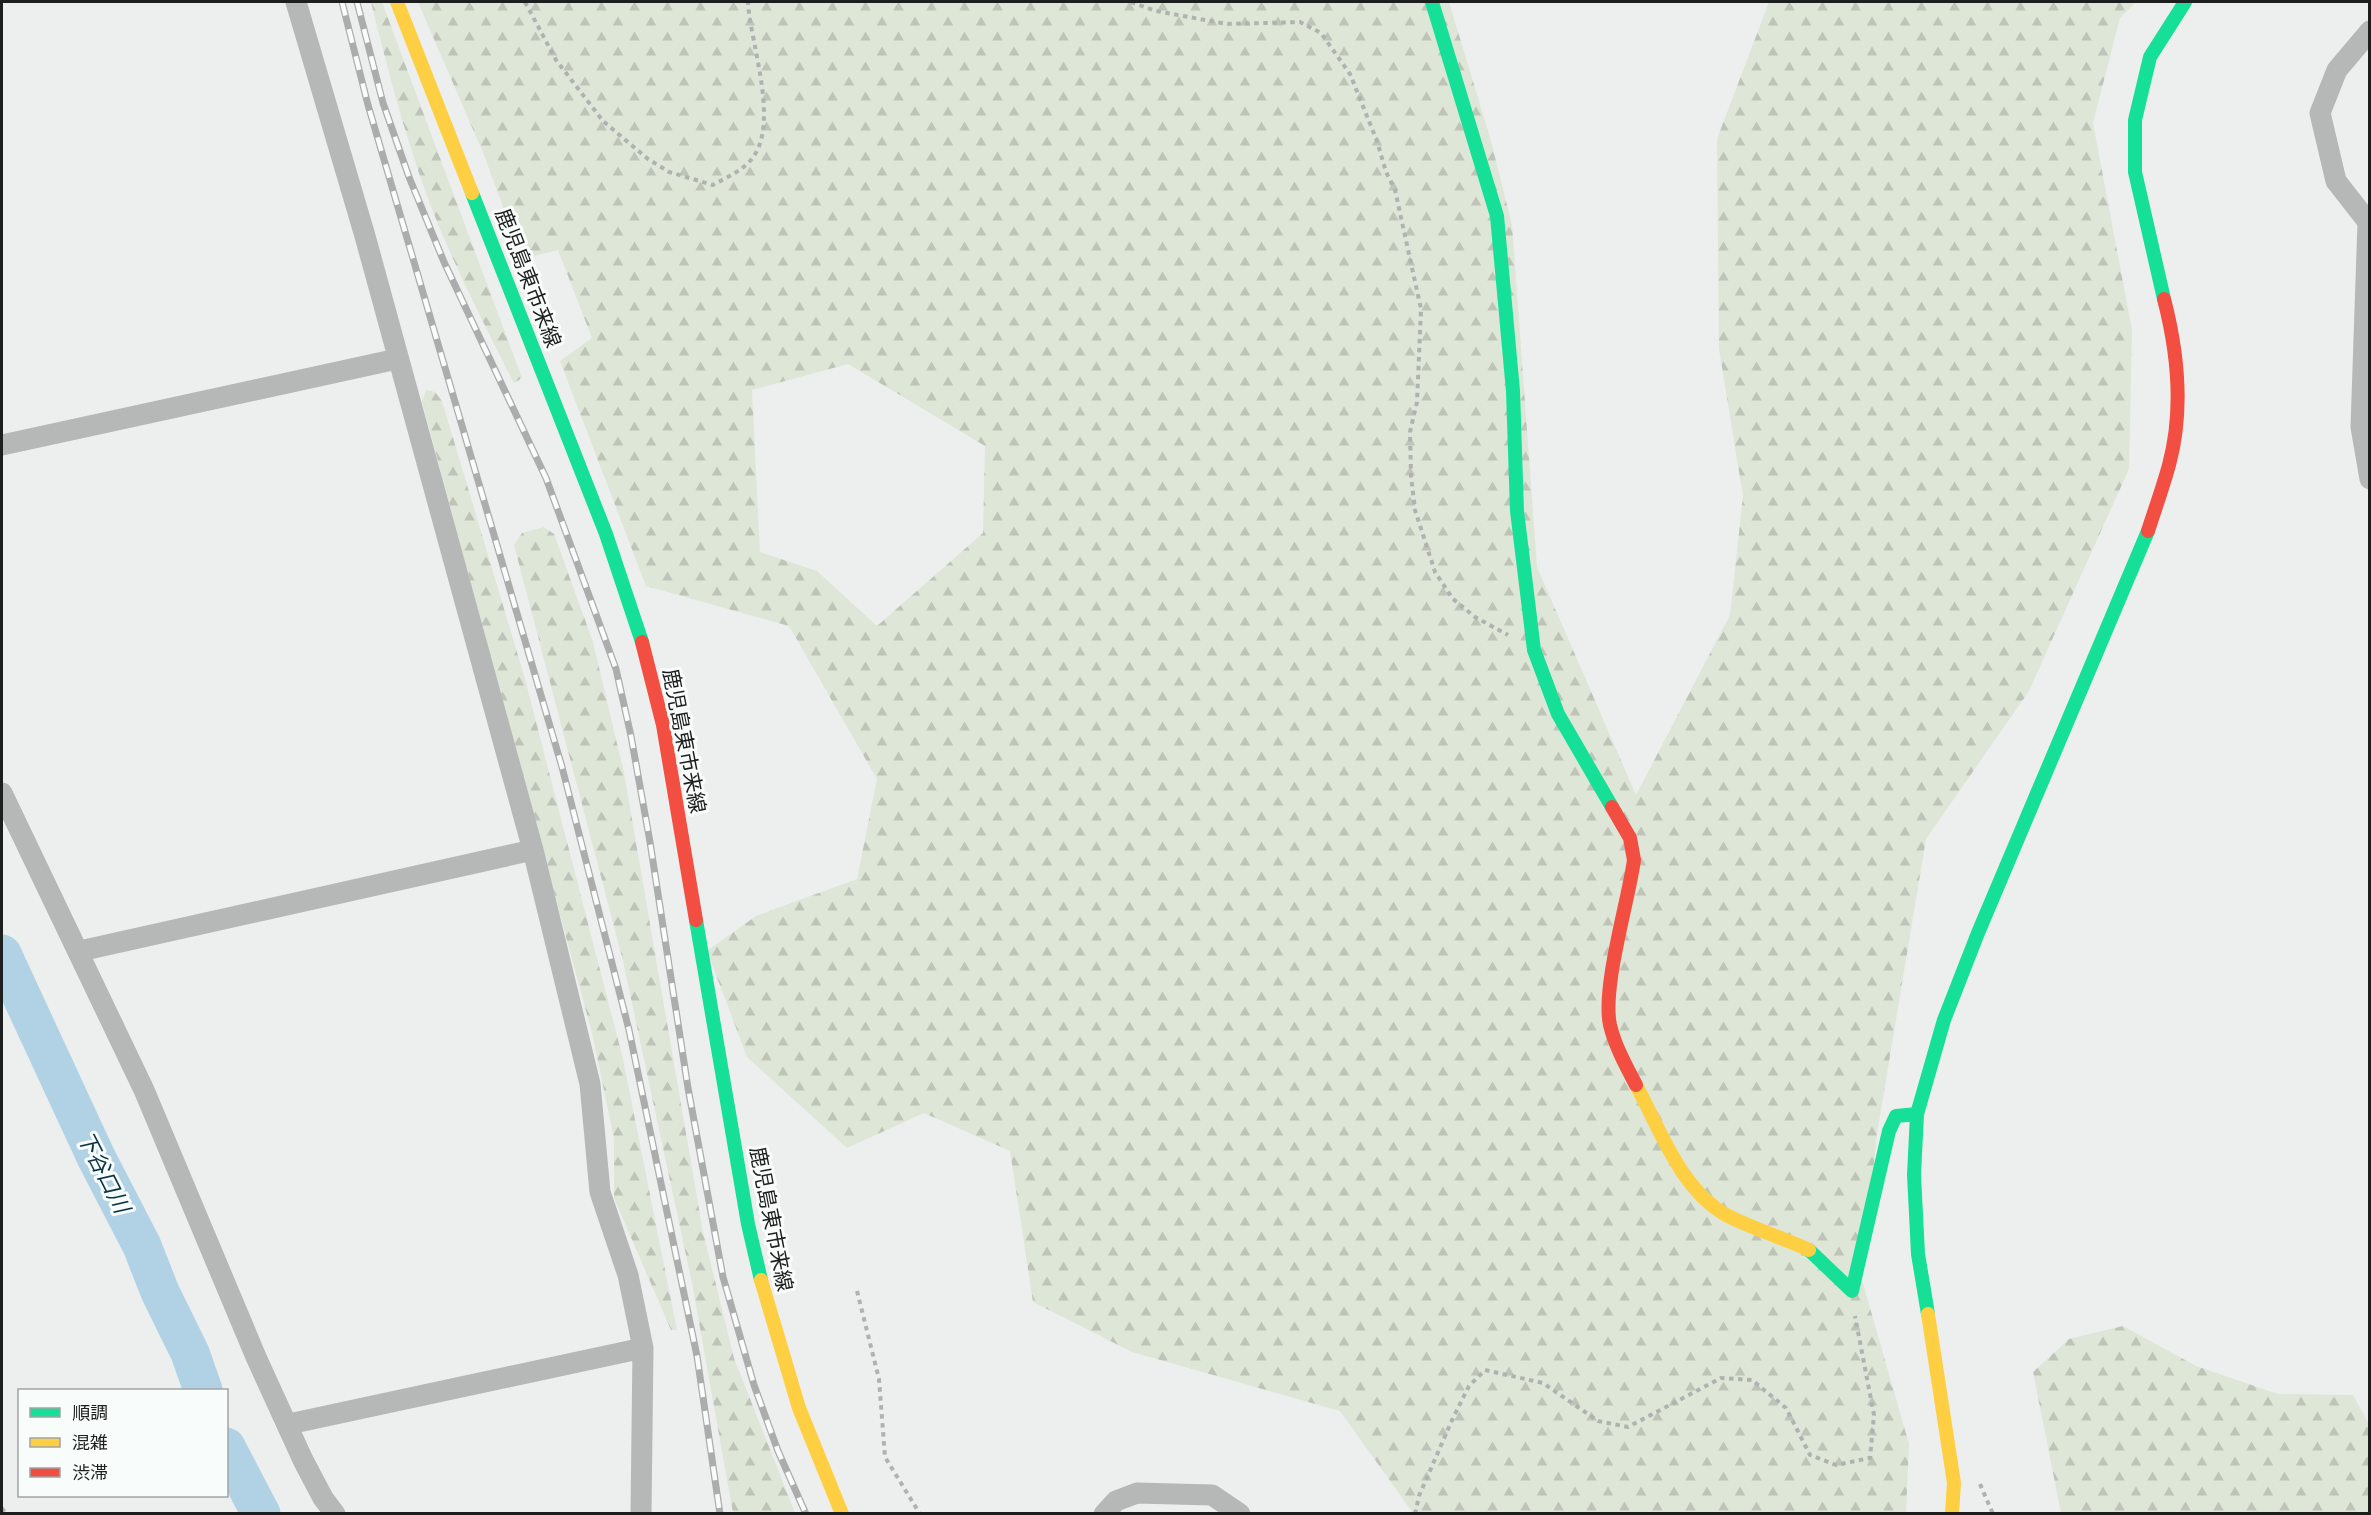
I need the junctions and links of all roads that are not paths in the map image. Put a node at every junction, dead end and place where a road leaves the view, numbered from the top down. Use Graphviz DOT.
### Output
graph roads {
  1 [pos="296,2"];
  2 [pos="397,2"];
  3 [pos="1432,2"];
  4 [pos="2185,2"];
  5 [pos="2370,31"];
  6 [pos="397,359"];
  7 [pos="2,445"];
  8 [pos="2370,479"];
  9 [pos="2,793"];
  10 [pos="533,850"];
  11 [pos="80,951"];
  12 [pos="1917,1114"];
  13 [pos="643,1348"];
  14 [pos="289,1424"];
  15 [pos="335,1514"];
  16 [pos="641,1514"];
  17 [pos="842,1514"];
  18 [pos="1104,1514"];
  19 [pos="1240,1514"];
  20 [pos="1952,1514"];
  1 -- 6 [label="street"];
  2 -- 17 [label="street, 鹿児島東市来線"];
  3 -- 12 [label="street"];
  4 -- 12 [label="street"];
  5 -- 8 [label="street"];
  6 -- 7 [label="street"];
  6 -- 10 [label="street"];
  9 -- 11 [label="street"];
  10 -- 11 [label="street"];
  10 -- 13 [label="street"];
  11 -- 14 [label="street"];
  12 -- 20 [label="street"];
  13 -- 14 [label="street"];
  13 -- 16 [label="street"];
  14 -- 15 [label="street"];
  18 -- 19 [label="street"];
}
